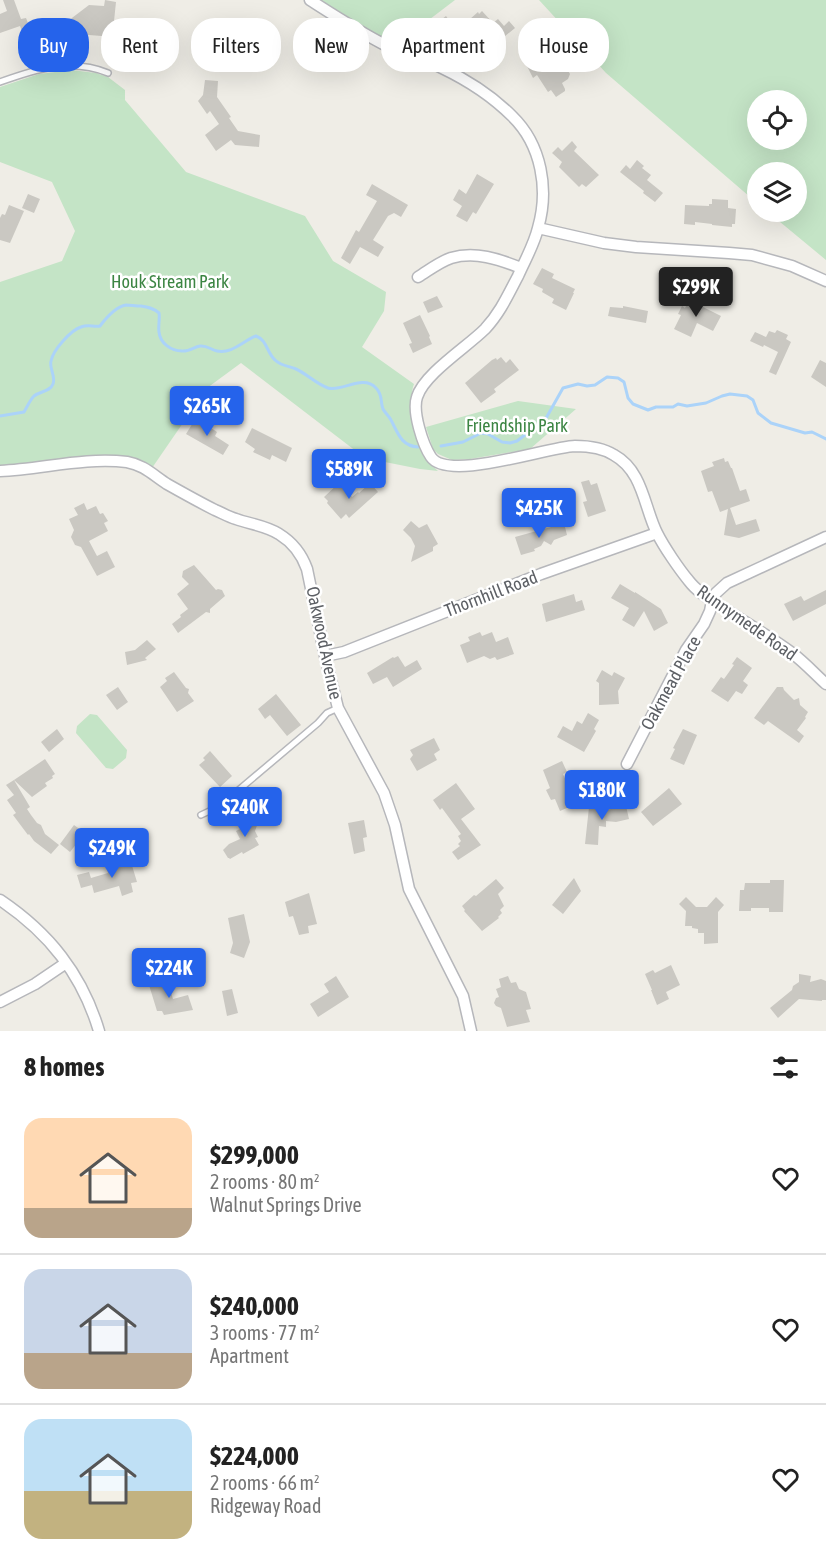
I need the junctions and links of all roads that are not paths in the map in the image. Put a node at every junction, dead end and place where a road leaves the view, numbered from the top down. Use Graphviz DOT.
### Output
graph roads {
  1 [pos="310,0"];
  2 [pos="108,73"];
  3 [pos="0,82"];
  4 [pos="538,228"];
  5 [pos="521,268"];
  6 [pos="418,277"];
  7 [pos="826,280"];
  8 [pos="0,471"];
  9 [pos="657,533"];
  10 [pos="826,537"];
  11 [pos="712,601"];
  12 [pos="325,656"];
  13 [pos="826,684"];
  14 [pos="338,708"];
  15 [pos="627,764"];
  16 [pos="201,815"];
  17 [pos="0,900"];
  18 [pos="66,963"];
  19 [pos="0,1002"];
  20 [pos="99,1031"];
  21 [pos="471,1031"];
  1 -- 4 [label="street, Runnymede Road"];
  2 -- 3 [label="lane"];
  4 -- 5 [label="street, Runnymede Road"];
  4 -- 7 [label="street"];
  5 -- 6 [label="street"];
  5 -- 9 [label="street, Runnymede Road"];
  8 -- 12 [label="street, Oakwood Avenue"];
  9 -- 11 [label="street, Runnymede Road"];
  9 -- 12 [label="street, Thornhill Road"];
  10 -- 11 [label="street"];
  11 -- 13 [label="street, Runnymede Road"];
  11 -- 15 [label="street, Oakmead Place"];
  12 -- 14 [label="street, Oakwood Avenue"];
  14 -- 16 [label="lane"];
  14 -- 21 [label="street, Oakwood Avenue"];
  17 -- 18 [label="street"];
  18 -- 19 [label="street"];
  18 -- 20 [label="street"];
}
